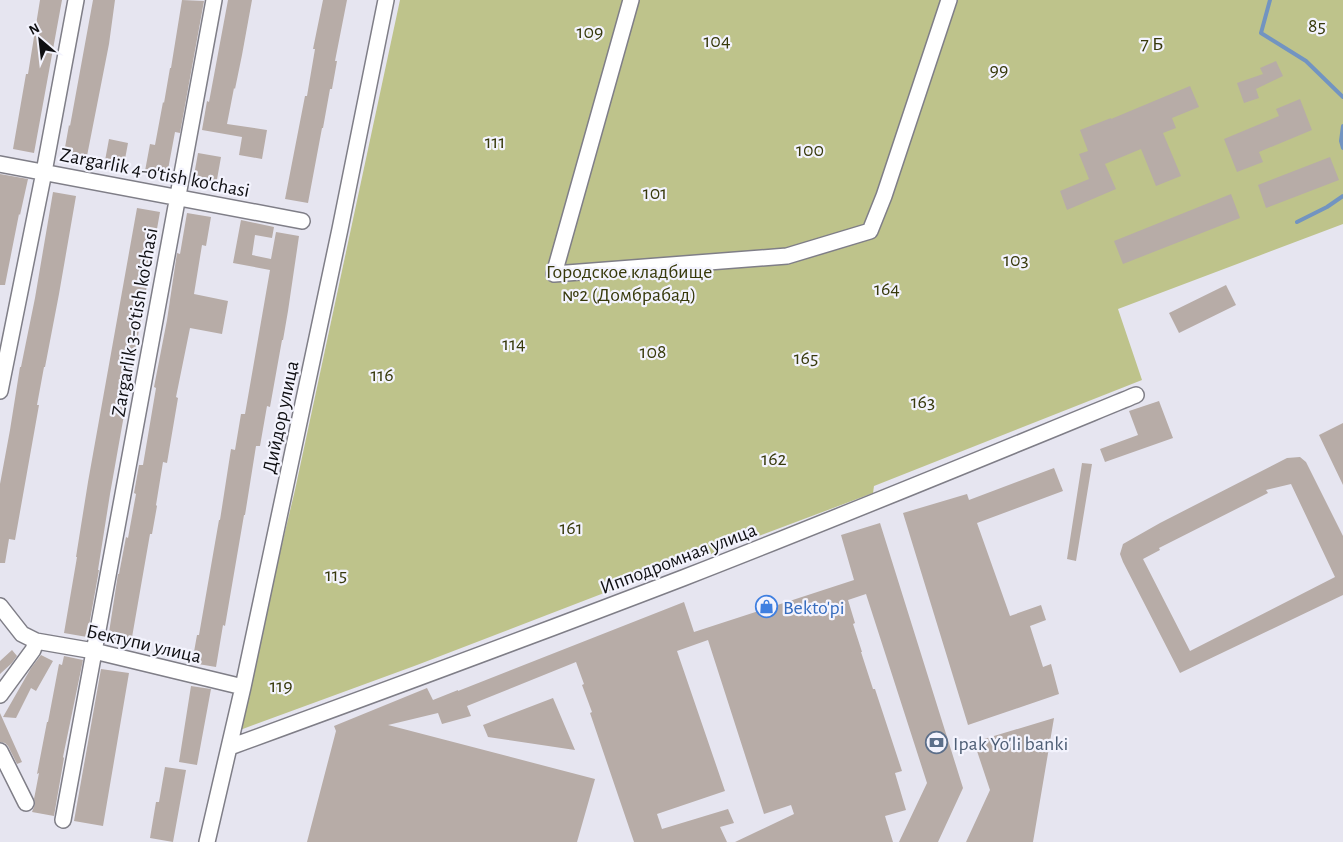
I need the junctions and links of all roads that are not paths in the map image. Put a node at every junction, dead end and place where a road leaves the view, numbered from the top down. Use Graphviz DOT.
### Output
graph roads {
  1 [pos="76,0"];
  2 [pos="214,0"];
  3 [pos="386,0"];
  4 [pos="631,0"];
  5 [pos="950,0"];
  6 [pos="0,164"];
  7 [pos="44,172"];
  8 [pos="178,197"];
  9 [pos="302,221"];
  10 [pos="0,391"];
  11 [pos="1136,395"];
  12 [pos="0,606"];
  13 [pos="36,641"];
  14 [pos="94,652"];
  15 [pos="243,687"];
  16 [pos="0,695"];
  17 [pos="230,747"];
  18 [pos="0,751"];
  19 [pos="26,803"];
  20 [pos="63,820"];
  21 [pos="207,842"];
  1 -- 7 [label="street"];
  2 -- 8 [label="street, Zargarlik 3-o'tish ko'chasi"];
  3 -- 15 [label="street, Дийдор улица"];
  4 -- 5 [label="street"];
  6 -- 7 [label="street, Zargarlik 4-o'tish ko'chasi"];
  7 -- 8 [label="street, Zargarlik 4-o'tish ko'chasi"];
  7 -- 10 [label="street"];
  8 -- 9 [label="street, Zargarlik 4-o'tish ko'chasi"];
  8 -- 14 [label="street, Zargarlik 3-o'tish ko'chasi"];
  11 -- 17 [label="street, Ипподромная улица"];
  12 -- 13 [label="street, Бектупи улица"];
  13 -- 14 [label="street, Бектупи улица"];
  13 -- 16 [label="street"];
  14 -- 15 [label="street, Бектупи улица"];
  14 -- 20 [label="street, Zargarlik 3-o'tish ko'chasi"];
  15 -- 17 [label="street, Дийдор улица"];
  17 -- 21 [label="street, Дийдор улица"];
  18 -- 19 [label="street"];
}
